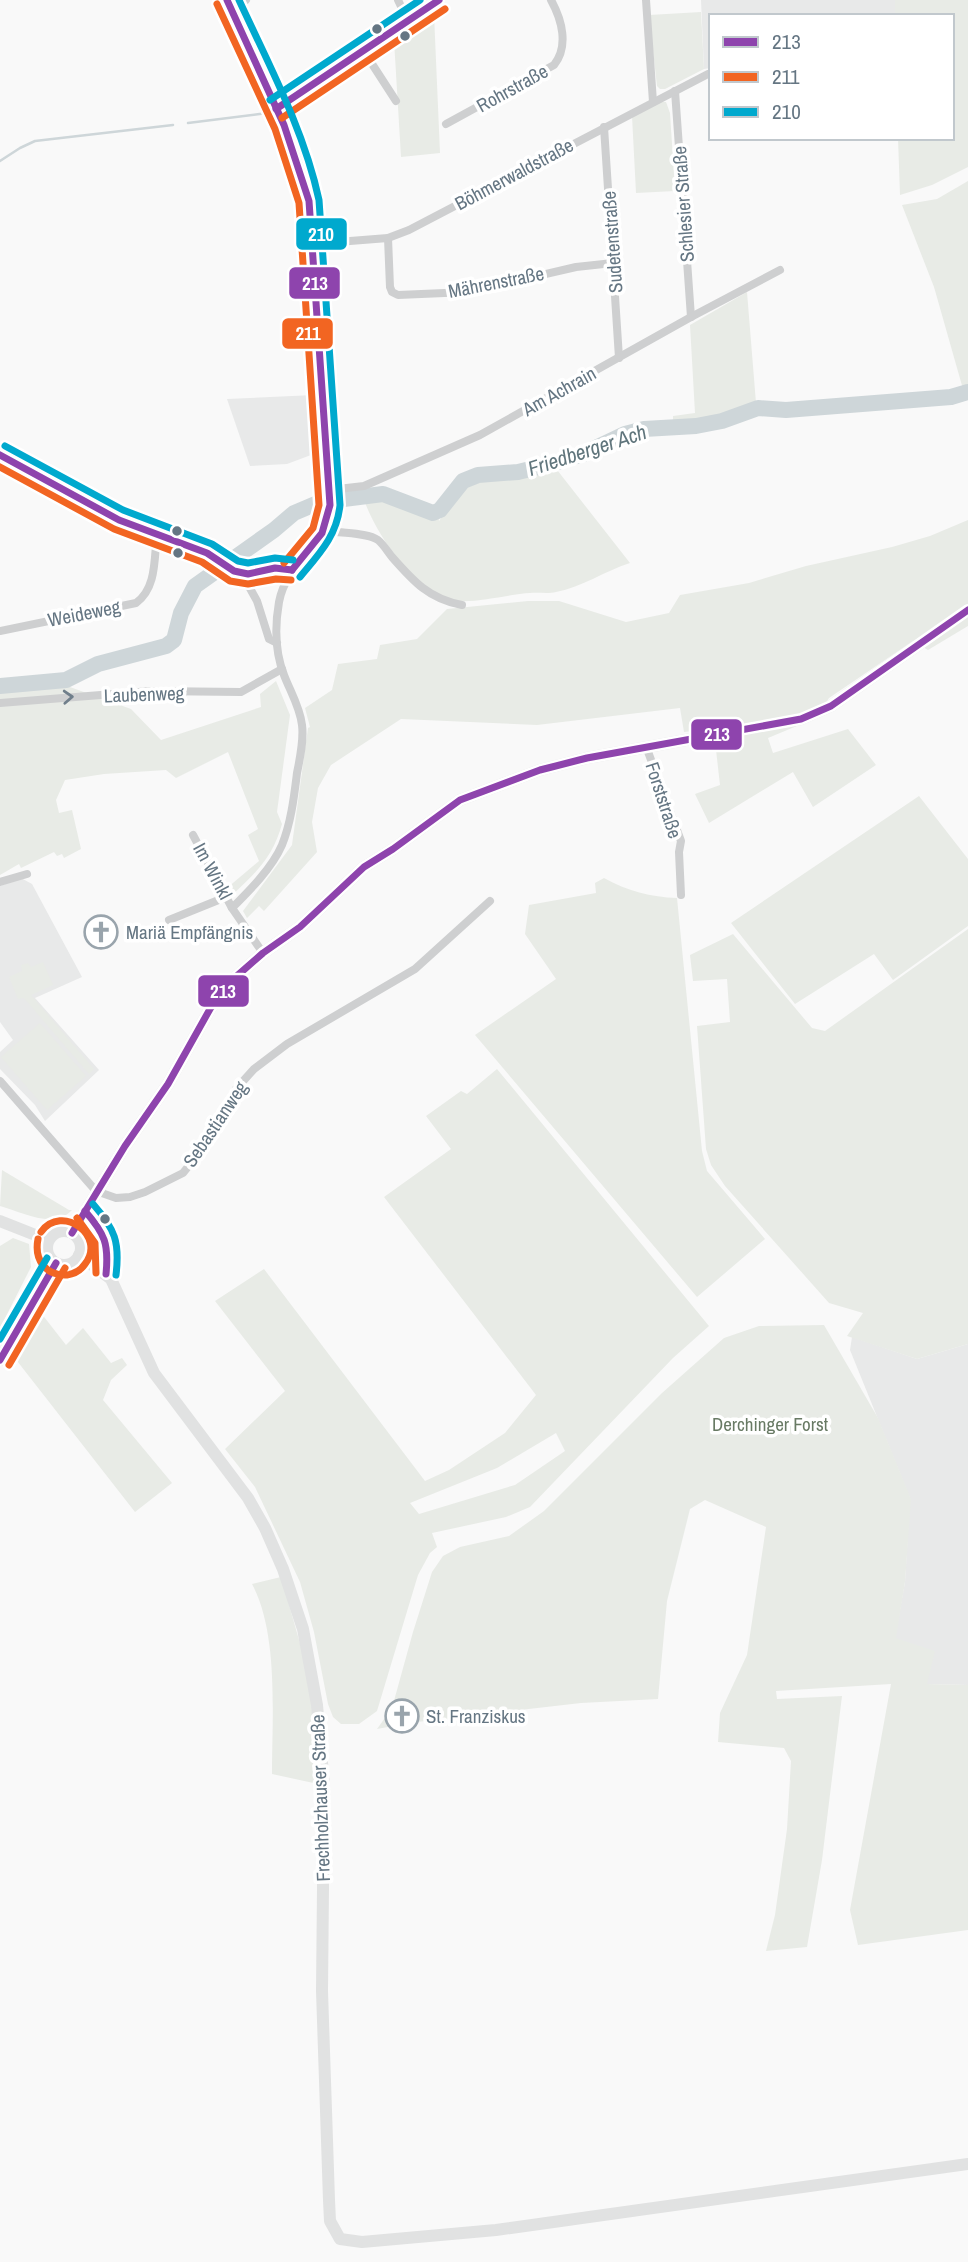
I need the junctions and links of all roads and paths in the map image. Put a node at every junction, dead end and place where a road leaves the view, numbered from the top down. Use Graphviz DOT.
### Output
graph roads {
  1 [pos="228,0"];
  2 [pos="246,0"];
  3 [pos="398,0"];
  4 [pos="439,0"];
  5 [pos="551,0"];
  6 [pos="646,0"];
  7 [pos="233,12"];
  8 [pos="408,21"];
  9 [pos="363,50"];
  10 [pos="708,74"];
  11 [pos="675,91"];
  12 [pos="396,101"];
  13 [pos="653,102"];
  14 [pos="276,108"];
  15 [pos="446,124"];
  16 [pos="604,127"];
  17 [pos="388,238"];
  18 [pos="312,244"];
  19 [pos="613,263"];
  20 [pos="780,270"];
  21 [pos="691,317"];
  22 [pos="620,358"];
  23 [pos="0,455"];
  24 [pos="329,492"];
  25 [pos="325,530"];
  26 [pos="158,534"];
  27 [pos="292,570"];
  28 [pos="242,574"];
  29 [pos="462,605"];
  30 [pos="968,610"];
  31 [pos="0,631"];
  32 [pos="277,643"];
  33 [pos="282,669"];
  34 [pos="0,703"];
  35 [pos="647,749"];
  36 [pos="193,835"];
  37 [pos="27,874"];
  38 [pos="0,882"];
  39 [pos="681,895"];
  40 [pos="226,897"];
  41 [pos="490,901"];
  42 [pos="232,908"];
  43 [pos="169,920"];
  44 [pos="263,953"];
  45 [pos="0,1081"];
  46 [pos="96,1191"];
  47 [pos="0,1221"];
  48 [pos="72,1233"];
  49 [pos="48,1240"];
  50 [pos="79,1255"];
  51 [pos="56,1263"];
  52 [pos="0,1360"];
  53 [pos="968,2164"];
  1 -- 7 [label="street"];
  2 -- 7 [label="street"];
  3 -- 8 [label="street"];
  4 -- 8 [label="street"];
  5 -- 15 [label="street, Rohrstraße"];
  6 -- 13 [label="street"];
  7 -- 14 [label="street"];
  8 -- 9 [label="street"];
  9 -- 12 [label="street"];
  9 -- 14 [label="street"];
  10 -- 11 [label="street, Böhmerwaldstraße"];
  11 -- 13 [label="street, Böhmerwaldstraße"];
  11 -- 21 [label="street, Schlesier Straße"];
  13 -- 16 [label="street, Böhmerwaldstraße"];
  14 -- 18 [label="street"];
  16 -- 17 [label="street, Böhmerwaldstraße"];
  16 -- 19 [label="street, Sudetenstraße"];
  17 -- 18 [label="street, Böhmerwaldstraße"];
  17 -- 19 [label="street, Mährenstraße"];
  18 -- 24 [label="street"];
  19 -- 22 [label="street, Sudetenstraße"];
  20 -- 21 [label="street, Am Achrain"];
  21 -- 22 [label="street, Am Achrain"];
  22 -- 24 [label="street, Am Achrain"];
  23 -- 26 [label="street"];
  24 -- 25 [label="street"];
  25 -- 27 [label="street"];
  25 -- 29 [label="street"];
  26 -- 28 [label="street"];
  26 -- 31 [label="street, Weideweg"];
  27 -- 28 [label="street"];
  27 -- 32 [label="street"];
  28 -- 32 [label="street"];
  30 -- 35 [label="street"];
  32 -- 33 [label="street"];
  34 -- 33 [label="street, Laubenweg, one-way"];
  33 -- 42 [label="street"];
  35 -- 39 [label="street, Forststraße"];
  35 -- 44 [label="street"];
  36 -- 40 [label="street, Im Winkl"];
  37 -- 38 [label="street"];
  40 -- 42 [label="street, Im Winkl"];
  40 -- 43 [label="street"];
  41 -- 46 [label="street, Sebastianweg"];
  42 -- 44 [label="street, Im Winkl"];
  44 -- 46 [label="street"];
  45 -- 46 [label="street"];
  46 -- 48 [label="street"];
  47 -- 49 [label="street"];
  48 -- 49 [label="street"];
  48 -- 50 [label="street"];
  49 -- 51 [label="street"];
  50 -- 51 [label="street"];
  50 -- 53 [label="street, Frechholzhauser Straße"];
  51 -- 52 [label="street"];
}
